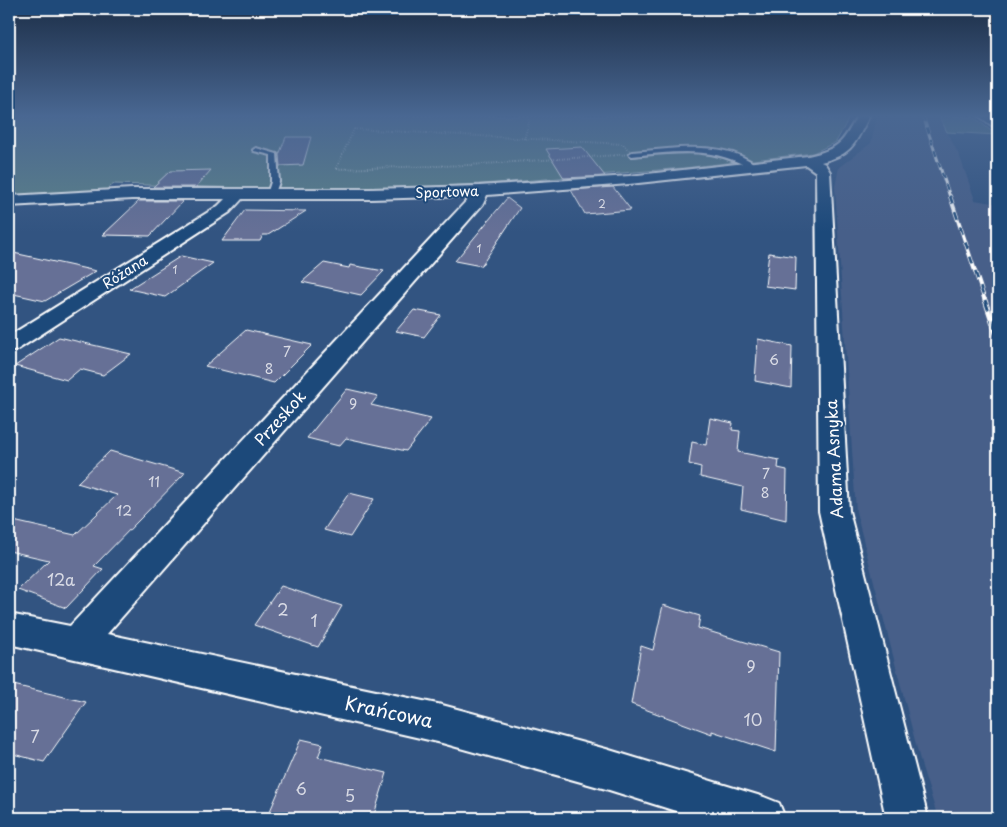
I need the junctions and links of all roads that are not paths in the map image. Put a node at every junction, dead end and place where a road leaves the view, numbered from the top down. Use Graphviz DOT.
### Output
graph roads {
  1 [pos="274,155"];
  2 [pos="733,155"];
  3 [pos="832,155"];
  4 [pos="808,160"];
  5 [pos="753,166"];
  6 [pos="479,191"];
  7 [pos="238,194"];
  8 [pos="271,194"];
  9 [pos="9,201"];
  10 [pos="9,346"];
  11 [pos="9,629"];
  12 [pos="76,644"];
  13 [pos="764,818"];
  14 [pos="907,818"];
  1 -- 8 [label="lane"];
  2 -- 5 [label="lane"];
  3 -- 4 [label="street, Sportowa"];
  4 -- 5 [label="street, Sportowa"];
  4 -- 14 [label="street, Adama Asnyka"];
  5 -- 6 [label="street, Sportowa"];
  6 -- 8 [label="street, Sportowa"];
  6 -- 12 [label="street, Przeskok"];
  7 -- 8 [label="street, Sportowa"];
  7 -- 9 [label="street, Sportowa"];
  7 -- 10 [label="street, Różana"];
  11 -- 12 [label="street, Krańcowa"];
  12 -- 13 [label="street, Krańcowa"];
}
